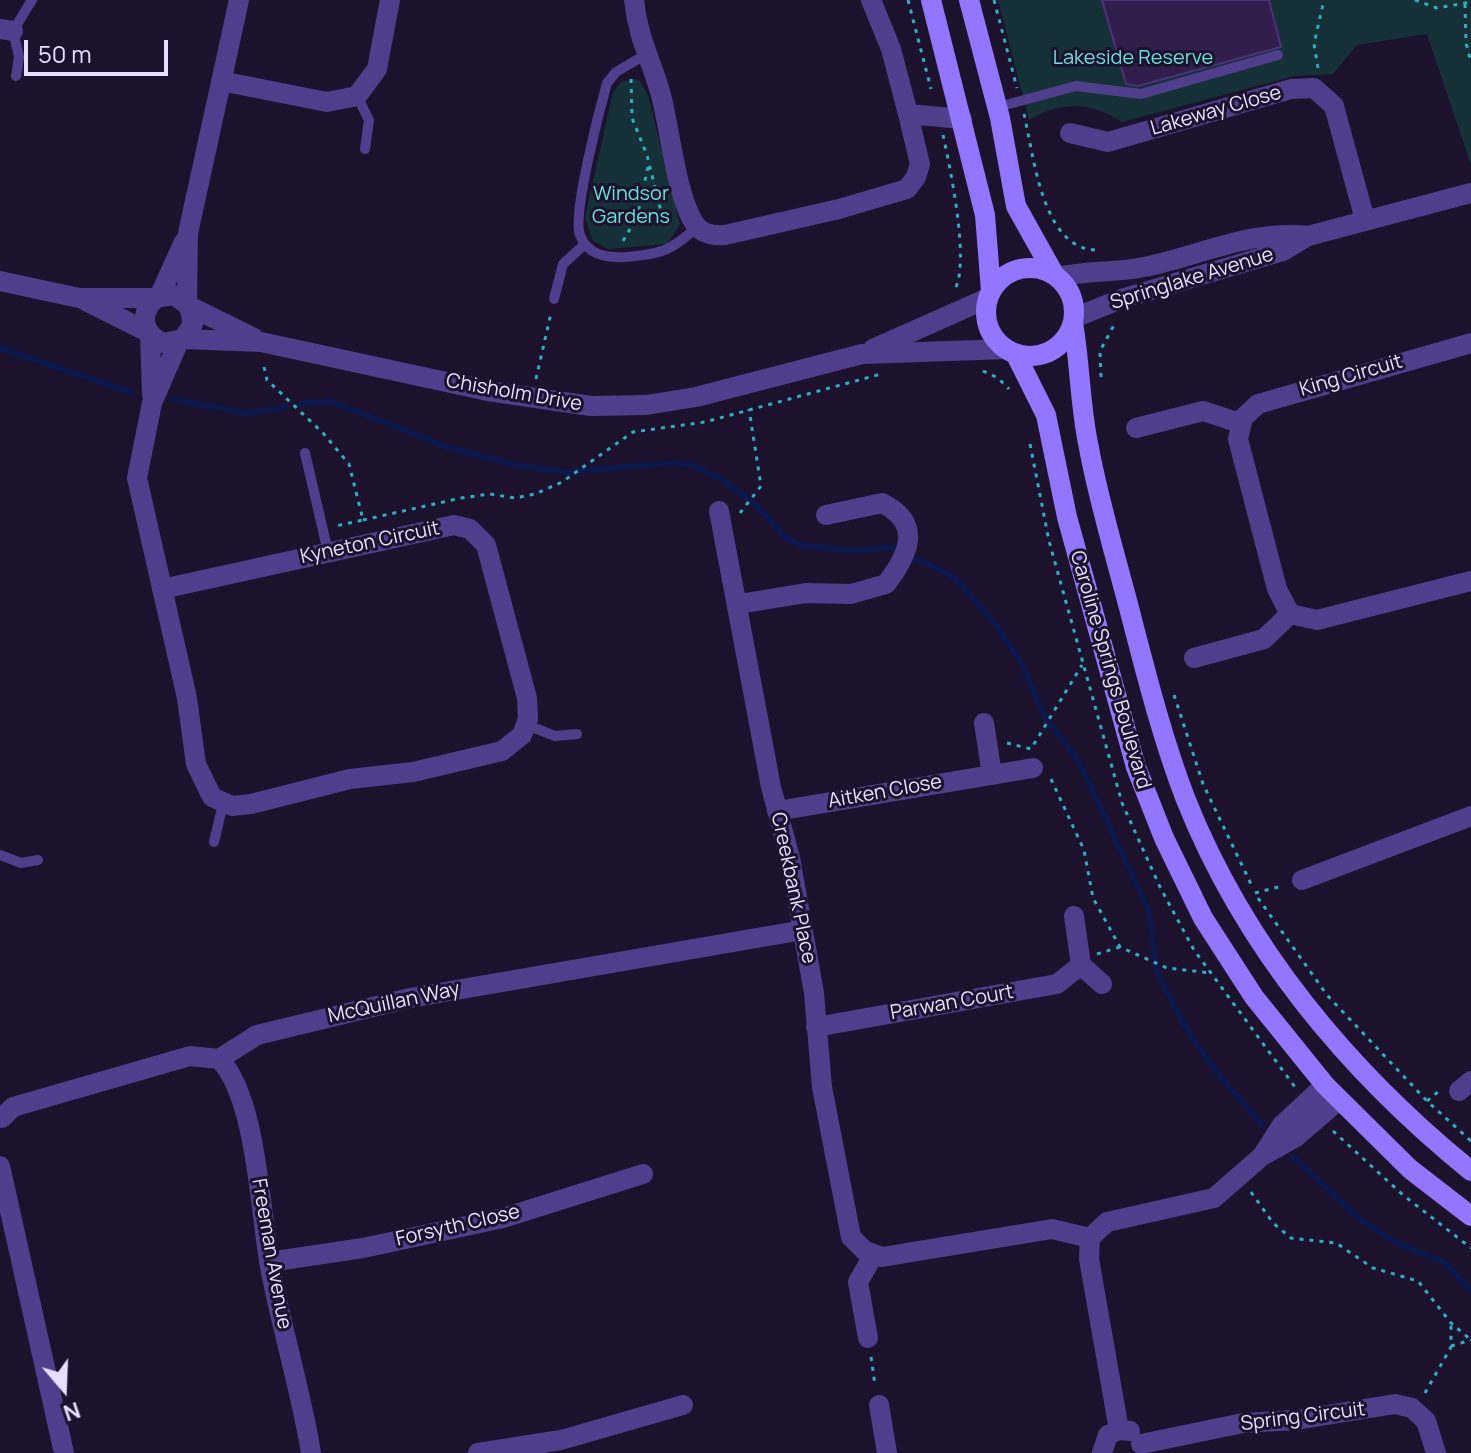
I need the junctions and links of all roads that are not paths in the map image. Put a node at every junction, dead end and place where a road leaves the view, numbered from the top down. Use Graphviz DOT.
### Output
graph roads {
  1 [pos="32,0"];
  2 [pos="239,0"];
  3 [pos="390,0"];
  4 [pos="634,0"];
  5 [pos="871,0"];
  6 [pos="931,0"];
  7 [pos="969,0"];
  8 [pos="6,30"];
  9 [pos="645,55"];
  10 [pos="1278,55"];
  11 [pos="16,76"];
  12 [pos="221,81"];
  13 [pos="357,96"];
  14 [pos="998,107"];
  15 [pos="908,114"];
  16 [pos="962,119"];
  17 [pos="1070,133"];
  18 [pos="365,149"];
  19 [pos="1471,193"];
  20 [pos="1365,220"];
  21 [pos="688,225"];
  22 [pos="188,233"];
  23 [pos="1308,236"];
  24 [pos="585,244"];
  25 [pos="1056,275"];
  26 [pos="0,281"];
  27 [pos="990,294"];
  28 [pos="79,298"];
  29 [pos="157,298"];
  30 [pos="554,299"];
  31 [pos="188,304"];
  32 [pos="1074,321"];
  33 [pos="149,333"];
  34 [pos="181,340"];
  35 [pos="261,342"];
  36 [pos="1471,343"];
  37 [pos="1011,351"];
  38 [pos="862,354"];
  39 [pos="152,403"];
  40 [pos="1240,423"];
  41 [pos="1136,428"];
  42 [pos="305,453"];
  43 [pos="719,511"];
  44 [pos="826,515"];
  45 [pos="328,552"];
  46 [pos="1471,581"];
  47 [pos="162,589"];
  48 [pos="739,604"];
  49 [pos="1290,614"];
  50 [pos="1194,658"];
  51 [pos="984,723"];
  52 [pos="527,725"];
  53 [pos="577,734"];
  54 [pos="1037,762"];
  55 [pos="992,775"];
  56 [pos="223,804"];
  57 [pos="777,811"];
  58 [pos="1471,816"];
  59 [pos="214,842"];
  60 [pos="0,855"];
  61 [pos="38,860"];
  62 [pos="1302,880"];
  63 [pos="1074,916"];
  64 [pos="803,930"];
  65 [pos="1081,965"];
  66 [pos="1102,984"];
  67 [pos="816,1027"];
  68 [pos="219,1059"];
  69 [pos="1357,1066"];
  70 [pos="1332,1092"];
  71 [pos="1,1118"];
  72 [pos="0,1166"];
  73 [pos="1471,1171"];
  74 [pos="643,1174"];
  75 [pos="1471,1216"];
  76 [pos="1090,1238"];
  77 [pos="873,1256"];
  78 [pos="269,1262"];
  79 [pos="868,1338"];
  80 [pos="683,1405"];
  81 [pos="879,1405"];
  82 [pos="1119,1430"];
  83 [pos="1141,1448"];
  84 [pos="64,1453"];
  85 [pos="311,1453"];
  86 [pos="478,1453"];
  87 [pos="887,1453"];
  88 [pos="1102,1453"];
  89 [pos="1436,1453"];
  1 -- 8 [label="lane"];
  2 -- 12 [label="street"];
  3 -- 13 [label="street"];
  4 -- 9 [label="street"];
  5 -- 15 [label="street"];
  6 -- 16 [label="main road"];
  7 -- 14 [label="main road"];
  8 -- 11 [label="lane"];
  9 -- 21 [label="street"];
  9 -- 24 [label="lane"];
  10 -- 14 [label="lane"];
  12 -- 13 [label="street"];
  12 -- 22 [label="street"];
  13 -- 18 [label="lane"];
  14 -- 25 [label="main road"];
  15 -- 16 [label="street"];
  15 -- 21 [label="street"];
  16 -- 27 [label="main road"];
  17 -- 20 [label="street, Lakeway Close"];
  19 -- 20 [label="street, Springlake Avenue"];
  20 -- 23 [label="street, Springlake Avenue"];
  21 -- 24 [label="lane"];
  22 -- 29 [label="street"];
  22 -- 31 [label="street"];
  23 -- 25 [label="street, Springlake Avenue"];
  23 -- 32 [label="street, Springlake Avenue"];
  24 -- 30 [label="lane"];
  25 -- 27 [label="main road"];
  25 -- 32 [label="main road"];
  26 -- 28 [label="street"];
  27 -- 37 [label="main road"];
  27 -- 38 [label="street, Chisholm Drive"];
  28 -- 29 [label="street"];
  28 -- 33 [label="street"];
  29 -- 31 [label="street"];
  29 -- 33 [label="street"];
  31 -- 34 [label="street"];
  31 -- 35 [label="street, Chisholm Drive"];
  32 -- 37 [label="main road"];
  32 -- 69 [label="main road, Caroline Springs Boulevard"];
  33 -- 34 [label="street"];
  33 -- 39 [label="street"];
  34 -- 35 [label="street, Chisholm Drive"];
  34 -- 39 [label="street"];
  35 -- 38 [label="street, Chisholm Drive"];
  36 -- 40 [label="street, King Circuit"];
  37 -- 38 [label="street, Chisholm Drive"];
  37 -- 70 [label="main road, Caroline Springs Boulevard"];
  39 -- 47 [label="street"];
  40 -- 41 [label="street"];
  40 -- 49 [label="street"];
  42 -- 45 [label="lane"];
  43 -- 48 [label="street, Creekbank Place"];
  44 -- 48 [label="street"];
  45 -- 47 [label="street, Kyneton Circuit"];
  45 -- 52 [label="street, Kyneton Circuit"];
  46 -- 49 [label="street"];
  47 -- 56 [label="street"];
  48 -- 57 [label="street, Creekbank Place"];
  49 -- 50 [label="street"];
  51 -- 55 [label="street"];
  52 -- 53 [label="lane"];
  52 -- 56 [label="street"];
  54 -- 55 [label="street, Aitken Close"];
  55 -- 57 [label="street, Aitken Close"];
  56 -- 59 [label="lane"];
  57 -- 64 [label="street, Creekbank Place"];
  58 -- 62 [label="street"];
  60 -- 61 [label="lane"];
  63 -- 65 [label="street"];
  64 -- 67 [label="street, Creekbank Place"];
  64 -- 68 [label="street, McQuillan Way"];
  65 -- 66 [label="street"];
  65 -- 67 [label="street, Parwan Court"];
  67 -- 77 [label="street, Creekbank Place"];
  68 -- 71 [label="street"];
  68 -- 78 [label="street, Freeman Avenue"];
  69 -- 70 [label="main road"];
  69 -- 73 [label="main road, Caroline Springs Boulevard"];
  70 -- 75 [label="main road, Caroline Springs Boulevard"];
  70 -- 76 [label="street"];
  72 -- 84 [label="street"];
  74 -- 78 [label="street, Forsyth Close"];
  76 -- 77 [label="street"];
  76 -- 82 [label="street"];
  77 -- 79 [label="street"];
  78 -- 85 [label="street, Freeman Avenue"];
  80 -- 86 [label="street"];
  81 -- 87 [label="street"];
  82 -- 83 [label="street"];
  82 -- 88 [label="street"];
  83 -- 89 [label="street, Spring Circuit"];
}
